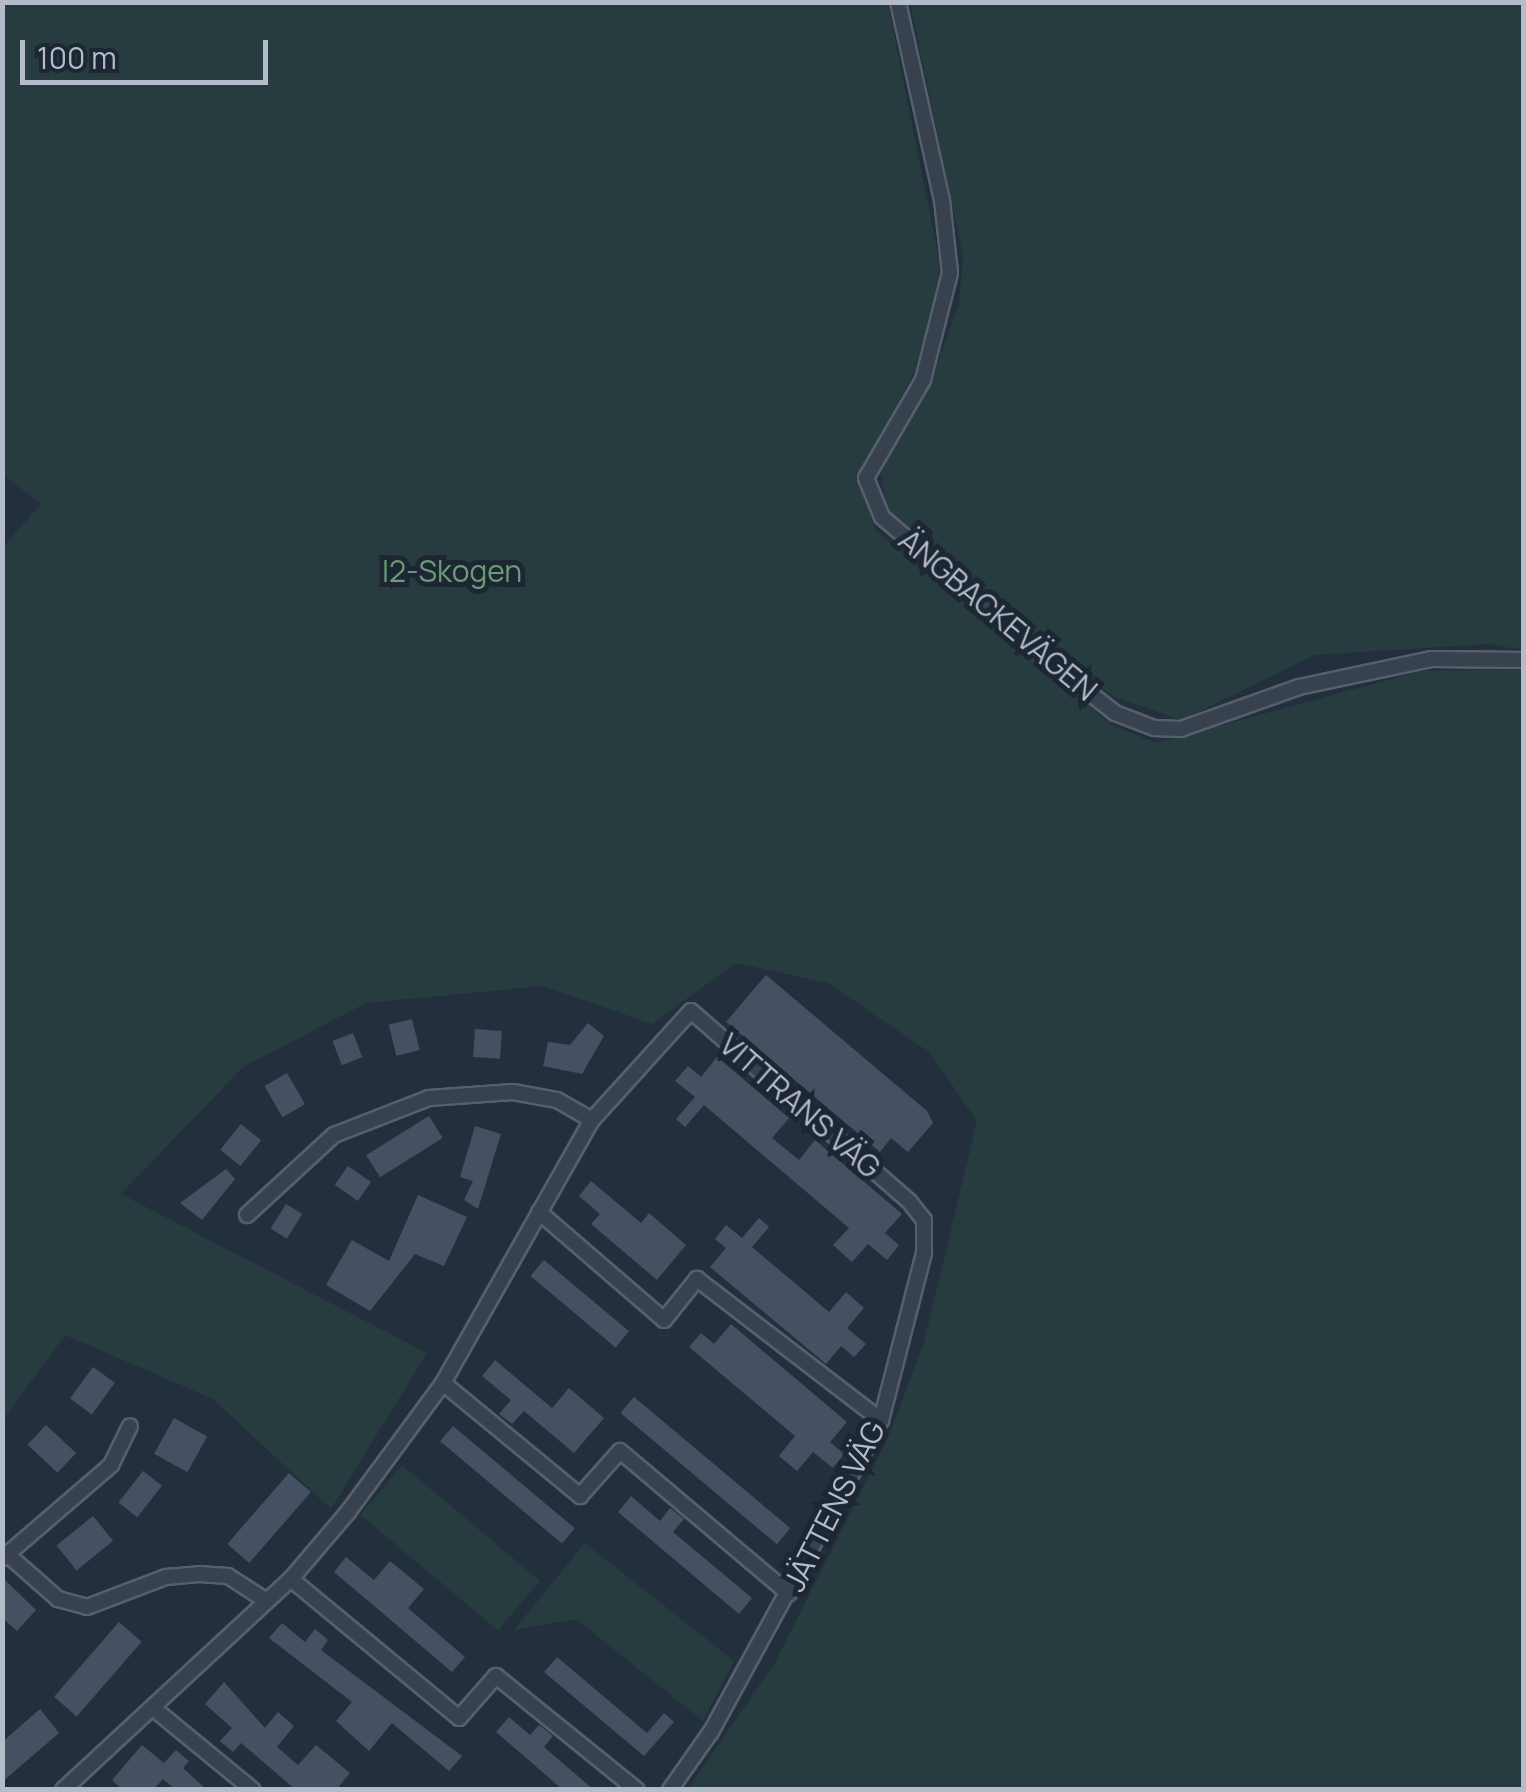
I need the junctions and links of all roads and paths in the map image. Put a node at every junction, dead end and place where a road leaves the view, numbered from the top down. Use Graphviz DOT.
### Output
graph roads {
  1 [pos="898,2"];
  2 [pos="1524,660"];
  3 [pos="592,1120"];
  4 [pos="909,1201"];
  5 [pos="539,1212"];
  6 [pos="247,1215"];
  7 [pos="443,1383"];
  8 [pos="881,1420"];
  9 [pos="130,1426"];
  10 [pos="5,1557"];
  11 [pos="291,1579"];
  12 [pos="789,1594"];
  13 [pos="266,1600"];
  14 [pos="153,1708"];
  15 [pos="63,1790"];
  16 [pos="253,1790"];
  17 [pos="638,1790"];
  18 [pos="670,1790"];
  1 -- 2 [label="street, ÄNGBACKEVÄGEN"];
  3 -- 4 [label="street, VITTRANS VÄG"];
  3 -- 5 [label="street"];
  3 -- 6 [label="street"];
  4 -- 8 [label="street, JÄTTENS VÄG"];
  5 -- 7 [label="street"];
  5 -- 8 [label="street"];
  7 -- 11 [label="street"];
  7 -- 12 [label="street"];
  8 -- 12 [label="street, JÄTTENS VÄG"];
  9 -- 10 [label="street"];
  10 -- 13 [label="street"];
  11 -- 13 [label="street"];
  11 -- 17 [label="street"];
  12 -- 18 [label="street, JÄTTENS VÄG"];
  13 -- 14 [label="street"];
  14 -- 15 [label="street"];
  14 -- 16 [label="street"];
}
